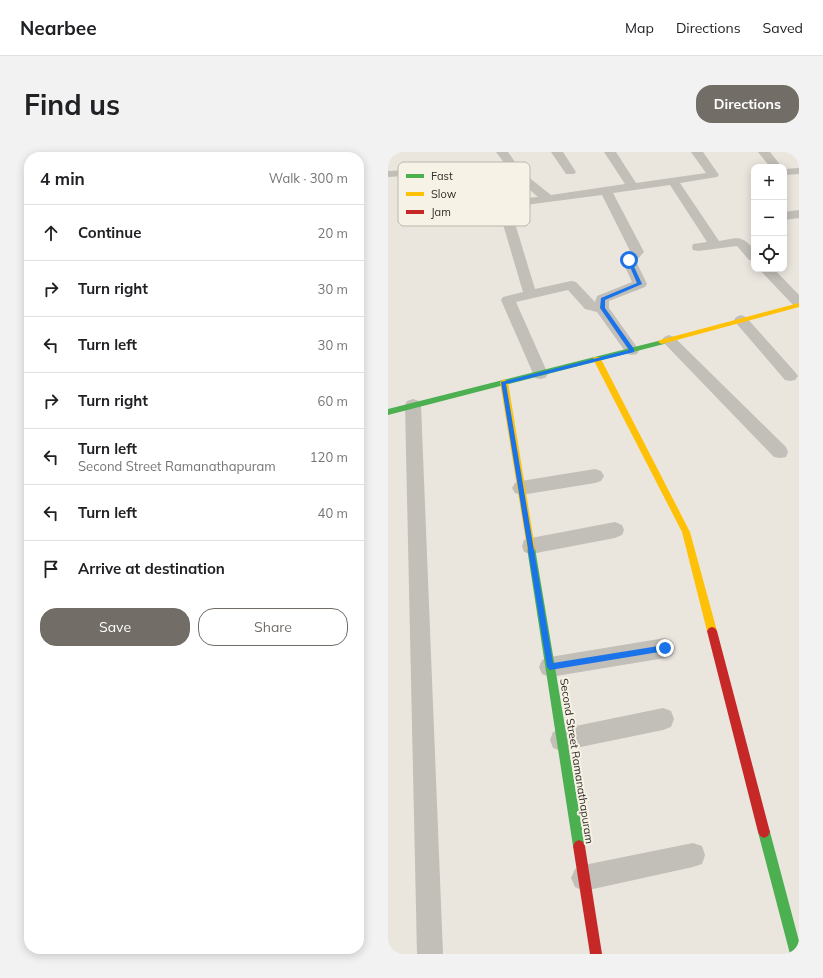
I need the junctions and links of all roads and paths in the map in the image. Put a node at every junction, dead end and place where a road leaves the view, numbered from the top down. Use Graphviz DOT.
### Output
graph roads {
  1 [pos="502,152"];
  2 [pos="557,152"];
  3 [pos="610,152"];
  4 [pos="696,152"];
  5 [pos="764,152"];
  6 [pos="509,162"];
  7 [pos="774,164"];
  8 [pos="799,171"];
  9 [pos="570,172"];
  10 [pos="787,172"];
  11 [pos="398,173"];
  12 [pos="388,174"];
  13 [pos="673,181"];
  14 [pos="530,184"];
  15 [pos="633,187"];
  16 [pos="606,191"];
  17 [pos="548,199"];
  18 [pos="530,201"];
  19 [pos="799,214"];
  20 [pos="787,216"];
  21 [pos="510,226"];
  22 [pos="715,245"];
  23 [pos="698,247"];
  24 [pos="751,254"];
  25 [pos="769,272"];
  26 [pos="530,294"];
  27 [pos="799,304"];
  28 [pos="602,308"];
  29 [pos="741,320"];
  30 [pos="669,340"];
  31 [pos="632,350"];
  32 [pos="597,359"];
  33 [pos="540,374"];
  34 [pos="790,376"];
  35 [pos="504,382"];
  36 [pos="413,405"];
  37 [pos="388,412"];
  38 [pos="780,452"];
  39 [pos="595,476"];
  40 [pos="521,488"];
  41 [pos="615,530"];
  42 [pos="531,546"];
  43 [pos="665,648"];
  44 [pos="550,667"];
  45 [pos="663,719"];
  46 [pos="561,740"];
  47 [pos="693,855"];
  48 [pos="584,878"];
  49 [pos="430,954"];
  50 [pos="596,954"];
  51 [pos="796,954"];
  1 -- 6 [label="street"];
  2 -- 9 [label="street"];
  3 -- 15 [label="street"];
  4 -- 13 [label="street"];
  5 -- 7 [label="street"];
  8 -- 10 [label="street"];
  11 -- 12 [label="street"];
  13 -- 15 [label="street"];
  13 -- 22 [label="street"];
  14 -- 17 [label="street"];
  15 -- 16 [label="street"];
  16 -- 17 [label="street"];
  16 -- 28 [label="street"];
  17 -- 18 [label="street"];
  19 -- 20 [label="street"];
  21 -- 26 [label="street"];
  22 -- 23 [label="street"];
  22 -- 24 [label="street"];
  25 -- 27 [label="street"];
  26 -- 28 [label="street"];
  26 -- 33 [label="street"];
  27 -- 29 [label="street"];
  28 -- 31 [label="street"];
  29 -- 30 [label="street"];
  29 -- 34 [label="street"];
  30 -- 31 [label="street"];
  30 -- 38 [label="street"];
  31 -- 32 [label="street"];
  32 -- 33 [label="street"];
  32 -- 51 [label="street"];
  33 -- 35 [label="street"];
  35 -- 36 [label="street"];
  35 -- 40 [label="street, Second Street Ramanathapuram"];
  36 -- 37 [label="street"];
  36 -- 49 [label="street"];
  39 -- 40 [label="street"];
  40 -- 42 [label="street, Second Street Ramanathapuram"];
  41 -- 42 [label="street"];
  42 -- 44 [label="street, Second Street Ramanathapuram"];
  43 -- 44 [label="street"];
  44 -- 46 [label="street, Second Street Ramanathapuram"];
  45 -- 46 [label="street"];
  46 -- 48 [label="street, Second Street Ramanathapuram"];
  47 -- 48 [label="street"];
  48 -- 50 [label="street, Second Street Ramanathapuram"];
}
